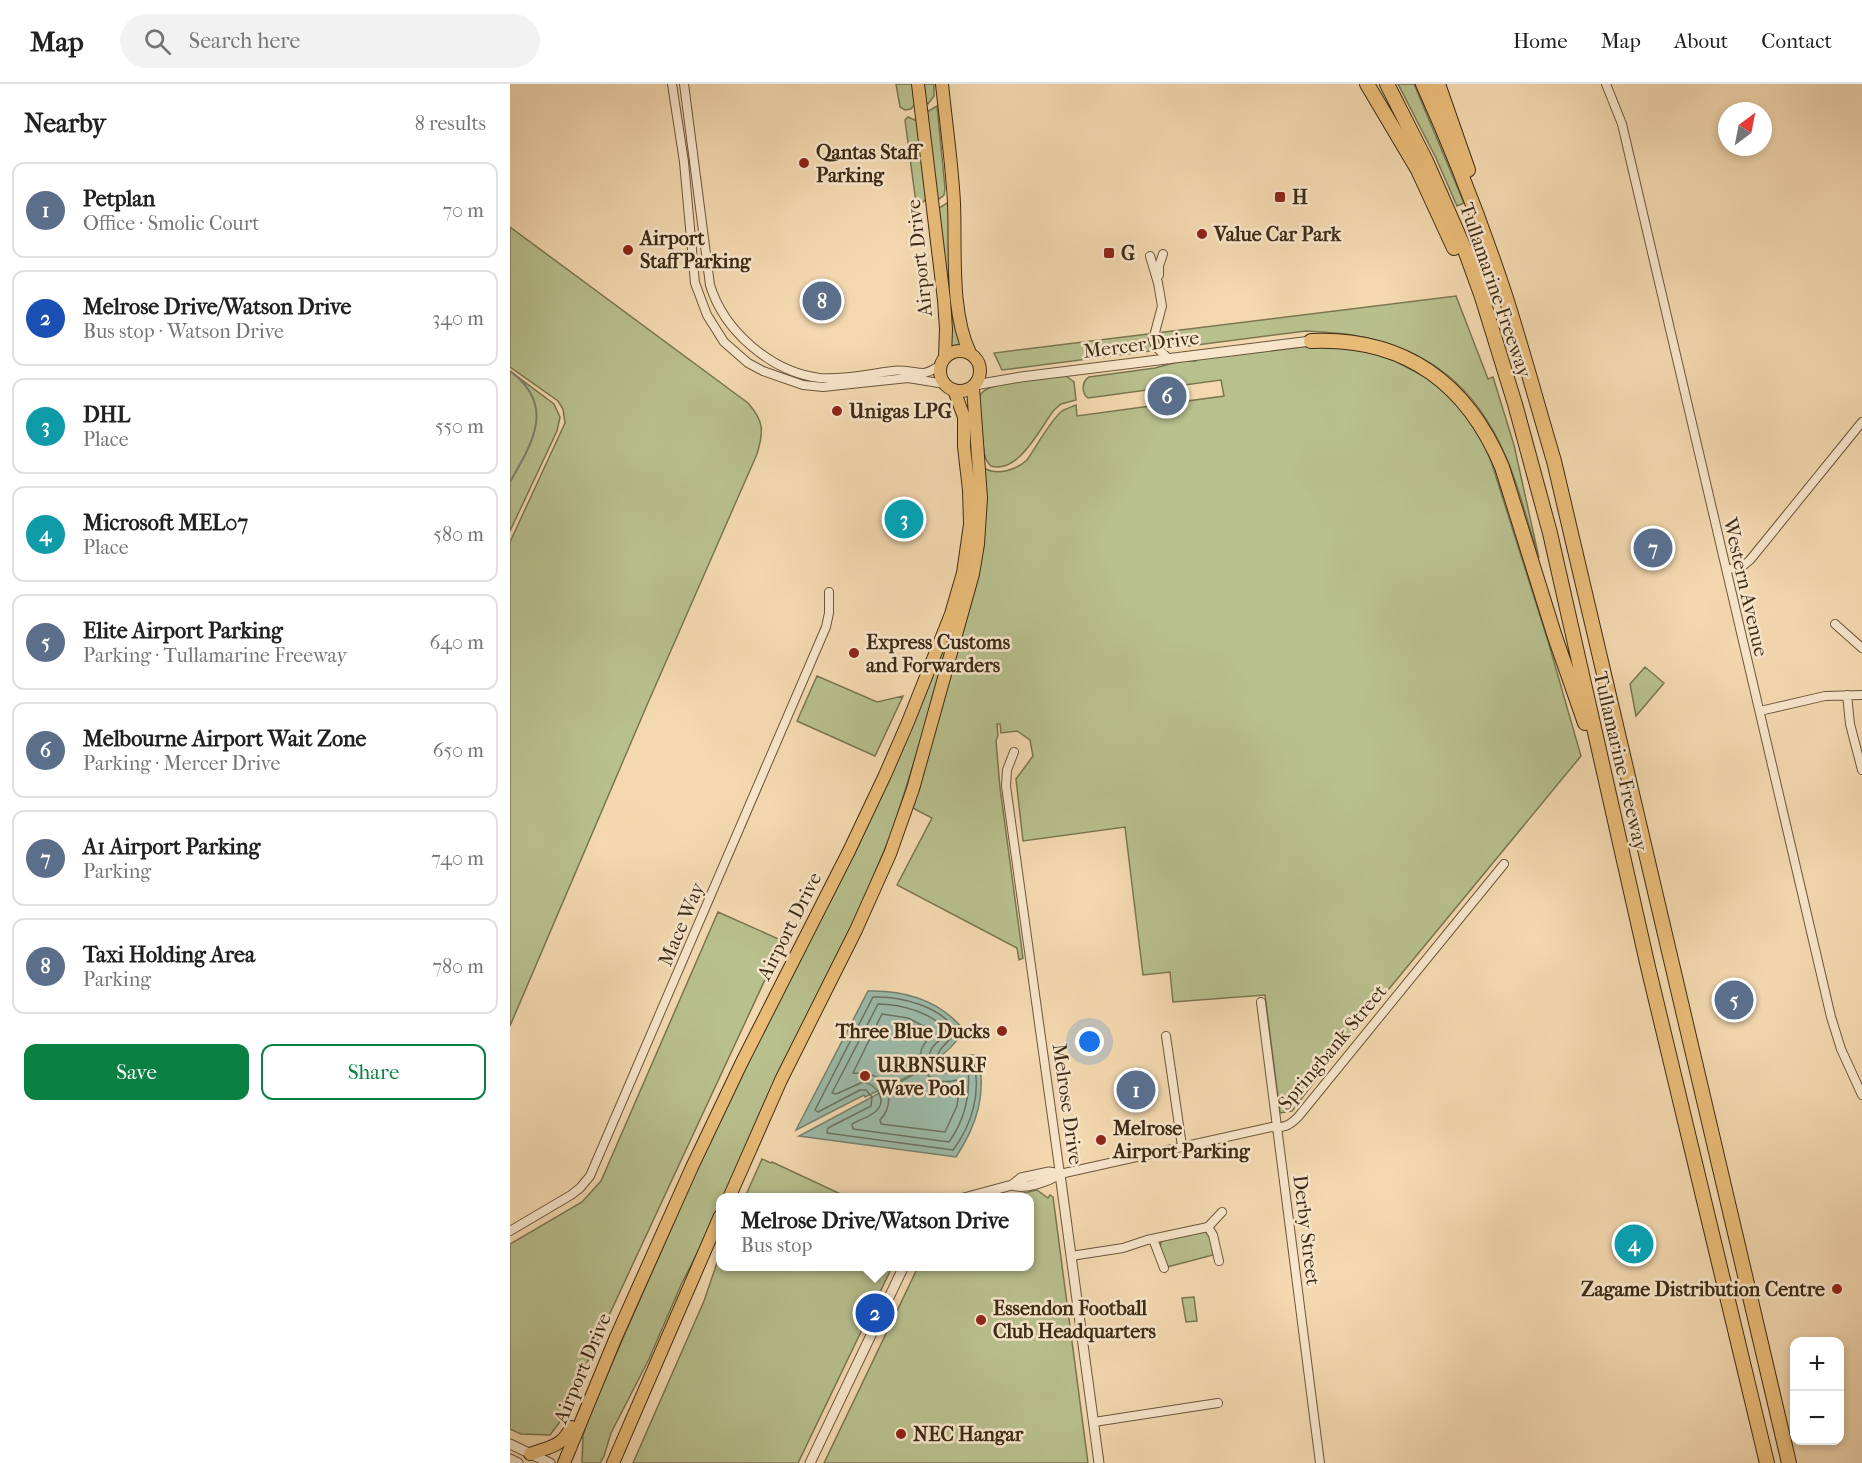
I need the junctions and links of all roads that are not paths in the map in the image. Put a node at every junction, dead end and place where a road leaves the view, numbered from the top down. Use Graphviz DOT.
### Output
graph roads {
  1 [pos="672,84"];
  2 [pos="684,84"];
  3 [pos="918,84"];
  4 [pos="942,84"];
  5 [pos="1367,84"];
  6 [pos="1388,84"];
  7 [pos="1423,84"];
  8 [pos="1438,84"];
  9 [pos="1605,84"];
  10 [pos="1479,221"];
  11 [pos="1163,254"];
  12 [pos="1150,256"];
  13 [pos="1158,283"];
  14 [pos="1311,341"];
  15 [pos="970,353"];
  16 [pos="1169,359"];
  17 [pos="943,361"];
  18 [pos="974,386"];
  19 [pos="949,387"];
  20 [pos="1515,404"];
  21 [pos="1862,422"];
  22 [pos="1727,570"];
  23 [pos="829,592"];
  24 [pos="1835,624"];
  25 [pos="1862,648"];
  26 [pos="1847,694"];
  27 [pos="1862,695"];
  28 [pos="1760,711"];
  29 [pos="1014,752"];
  30 [pos="1862,770"];
  31 [pos="1607,787"];
  32 [pos="1504,864"];
  33 [pos="1262,1002"];
  34 [pos="1166,1036"];
  35 [pos="1862,1095"];
  36 [pos="1277,1127"];
  37 [pos="1182,1146"];
  38 [pos="1060,1174"];
  39 [pos="731,1193"];
  40 [pos="974,1193"];
  41 [pos="1222,1212"];
  42 [pos="716,1225"];
  43 [pos="1208,1227"];
  44 [pos="510,1231"];
  45 [pos="1154,1239"];
  46 [pos="1071,1256"];
  47 [pos="1219,1261"];
  48 [pos="1164,1268"];
  49 [pos="902,1271"];
  50 [pos="1218,1403"];
  51 [pos="583,1416"];
  52 [pos="1094,1422"];
  53 [pos="510,1444"];
  54 [pos="619,1448"];
  55 [pos="530,1454"];
  56 [pos="510,1459"];
  57 [pos="518,1463"];
  58 [pos="550,1463"];
  59 [pos="564,1463"];
  60 [pos="612,1463"];
  61 [pos="621,1463"];
  62 [pos="810,1463"];
  63 [pos="1099,1463"];
  64 [pos="1320,1463"];
  65 [pos="1767,1463"];
  66 [pos="1789,1463"];
  1 -- 19 [label="street"];
  2 -- 17 [label="street"];
  3 -- 17 [label="main road, Airport Drive"];
  4 -- 15 [label="main road, Airport Drive"];
  5 -- 20 [label="highway"];
  6 -- 20 [label="highway, Tullamarine Freeway"];
  7 -- 10 [label="highway, Tullamarine Freeway"];
  8 -- 10 [label="highway"];
  9 -- 22 [label="street, Western Avenue"];
  10 -- 66 [label="highway, Tullamarine Freeway"];
  11 -- 13 [label="street"];
  12 -- 13 [label="street"];
  13 -- 16 [label="street"];
  14 -- 16 [label="street, Mercer Drive"];
  14 -- 31 [label="highway"];
  15 -- 17 [label="main road"];
  15 -- 18 [label="main road"];
  16 -- 18 [label="street, Mercer Drive"];
  17 -- 19 [label="main road"];
  18 -- 19 [label="main road"];
  18 -- 39 [label="main road"];
  19 -- 51 [label="main road, Airport Drive"];
  20 -- 31 [label="highway, Tullamarine Freeway"];
  21 -- 22 [label="street"];
  22 -- 28 [label="street, Western Avenue"];
  23 -- 44 [label="street, Mace Way"];
  24 -- 25 [label="street"];
  26 -- 27 [label="street"];
  26 -- 28 [label="street"];
  26 -- 30 [label="street"];
  28 -- 35 [label="street, Western Avenue"];
  29 -- 38 [label="street, Melrose Drive"];
  31 -- 65 [label="highway, Tullamarine Freeway"];
  32 -- 36 [label="street, Springbank Street"];
  33 -- 36 [label="street, Derby Street"];
  34 -- 37 [label="street"];
  36 -- 37 [label="street, Springbank Street"];
  36 -- 64 [label="street, Derby Street"];
  37 -- 38 [label="street, Springbank Street"];
  38 -- 40 [label="street"];
  38 -- 46 [label="street, Melrose Drive"];
  41 -- 43 [label="street"];
  42 -- 54 [label="main road"];
  43 -- 45 [label="street"];
  43 -- 47 [label="street"];
  45 -- 46 [label="street"];
  45 -- 48 [label="street"];
  46 -- 52 [label="street, Melrose Drive"];
  49 -- 62 [label="street"];
  50 -- 52 [label="street"];
  51 -- 55 [label="main road"];
  51 -- 59 [label="main road, Airport Drive"];
  52 -- 63 [label="street, Melrose Drive"];
  53 -- 55 [label="street"];
  54 -- 60 [label="main road"];
  54 -- 61 [label="main road"];
  55 -- 58 [label="street"];
  56 -- 57 [label="street"];
}
